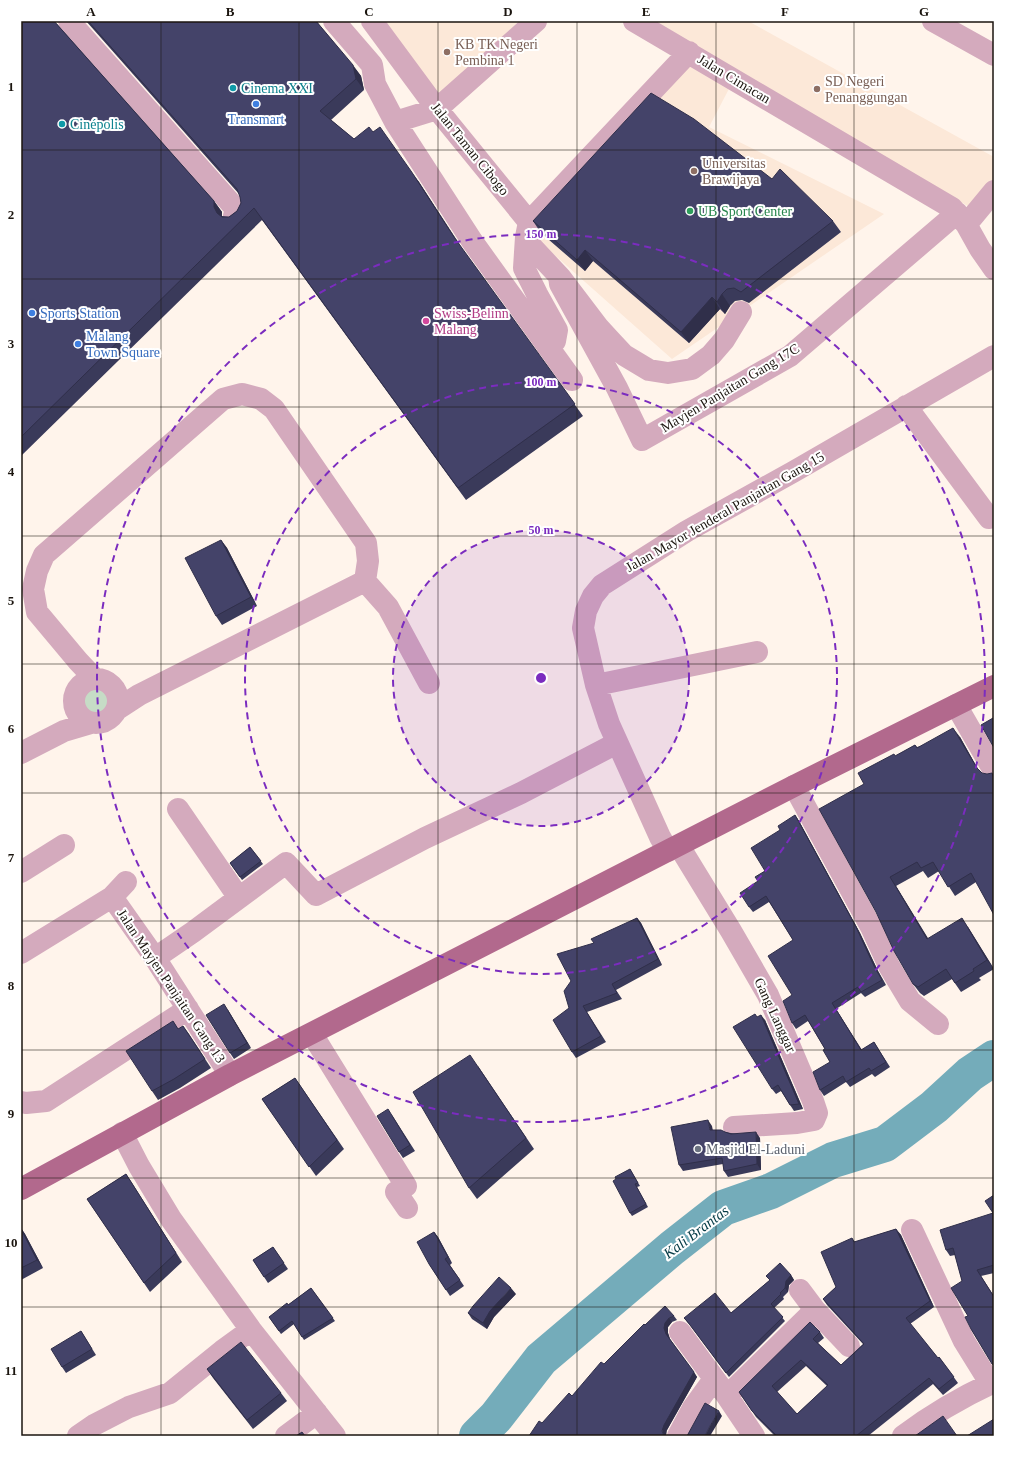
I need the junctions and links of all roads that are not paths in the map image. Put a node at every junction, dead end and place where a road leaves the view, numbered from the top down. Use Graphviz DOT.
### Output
graph roads {
  1 [pos="69,21"];
  2 [pos="334,21"];
  3 [pos="372,21"];
  4 [pos="536,21"];
  5 [pos="634,21"];
  6 [pos="932,21"];
  7 [pos="689,52"];
  8 [pos="994,55"];
  9 [pos="434,104"];
  10 [pos="393,118"];
  11 [pos="994,192"];
  12 [pos="234,216"];
  13 [pos="962,218"];
  14 [pos="528,230"];
  15 [pos="987,246"];
  16 [pos="994,269"];
  17 [pos="559,277"];
  18 [pos="741,312"];
  19 [pos="548,346"];
  20 [pos="994,356"];
  21 [pos="572,380"];
  22 [pos="906,406"];
  23 [pos="994,517"];
  24 [pos="365,580"];
  25 [pos="757,652"];
  26 [pos="430,684"];
  27 [pos="596,685"];
  28 [pos="994,686"];
  29 [pos="114,688"];
  30 [pos="82,690"];
  31 [pos="139,695"];
  32 [pos="956,705"];
  33 [pos="116,710"];
  34 [pos="91,723"];
  35 [pos="64,731"];
  36 [pos="618,743"];
  37 [pos="21,753"];
  38 [pos="994,771"];
  39 [pos="794,786"];
  40 [pos="178,809"];
  41 [pos="64,845"];
  42 [pos="674,849"];
  43 [pos="21,872"];
  44 [pos="239,898"];
  45 [pos="21,953"];
  46 [pos="155,958"];
  47 [pos="188,1009"];
  48 [pos="938,1024"];
  49 [pos="312,1034"];
  50 [pos="230,1076"];
  51 [pos="21,1102"];
  52 [pos="734,1127"];
  53 [pos="122,1133"];
  54 [pos="21,1189"];
  55 [pos="407,1208"];
  56 [pos="912,1230"];
  57 [pos="800,1290"];
  58 [pos="815,1310"];
  59 [pos="251,1330"];
  60 [pos="680,1332"];
  61 [pos="849,1346"];
  62 [pos="714,1379"];
  63 [pos="992,1382"];
  64 [pos="727,1396"];
  65 [pos="317,1413"];
  66 [pos="78,1436"];
  67 [pos="286,1436"];
  68 [pos="335,1436"];
  69 [pos="678,1436"];
  70 [pos="754,1436"];
  71 [pos="903,1436"];
  1 -- 12 [label="street"];
  2 -- 10 [label="street"];
  3 -- 9 [label="street, Jalan Taman Cibogo"];
  4 -- 9 [label="street"];
  5 -- 7 [label="street"];
  6 -- 8 [label="street"];
  7 -- 13 [label="street, Jalan Cimacan"];
  7 -- 14 [label="street, Jalan Cimacan"];
  9 -- 10 [label="street"];
  9 -- 14 [label="street, Jalan Taman Cibogo"];
  10 -- 19 [label="street"];
  11 -- 13 [label="street"];
  13 -- 15 [label="street"];
  13 -- 17 [label="street, Mayjen Panjaitan Gang 17C"];
  14 -- 17 [label="street, Jalan Taman Cibogo"];
  14 -- 19 [label="street"];
  15 -- 16 [label="street"];
  17 -- 18 [label="street"];
  19 -- 21 [label="street"];
  20 -- 22 [label="street, Jalan Mayor Jenderal Panjaitan Gang 15"];
  22 -- 23 [label="street"];
  22 -- 27 [label="street, Jalan Mayor Jenderal Panjaitan Gang 15"];
  24 -- 26 [label="street"];
  24 -- 30 [label="street"];
  24 -- 31 [label="street"];
  25 -- 27 [label="street"];
  27 -- 36 [label="street, Jalan Mayor Jenderal Panjaitan Gang 15"];
  28 -- 32 [label="main road"];
  29 -- 30 [label="street"];
  29 -- 31 [label="street"];
  29 -- 33 [label="street"];
  30 -- 34 [label="street"];
  30 -- 35 [label="street"];
  31 -- 33 [label="street"];
  32 -- 38 [label="street"];
  32 -- 39 [label="main road"];
  33 -- 34 [label="street"];
  34 -- 35 [label="street"];
  35 -- 37 [label="street"];
  36 -- 42 [label="street, Jalan Mayor Jenderal Panjaitan Gang 15"];
  36 -- 44 [label="street"];
  39 -- 42 [label="main road"];
  39 -- 48 [label="street"];
  40 -- 44 [label="street"];
  41 -- 43 [label="street"];
  42 -- 49 [label="main road"];
  42 -- 52 [label="street, Gang Langgar"];
  44 -- 46 [label="street"];
  45 -- 46 [label="street, Jalan Mayjen Panjaitan Gang 13"];
  46 -- 47 [label="street, Jalan Mayjen Panjaitan Gang 13"];
  47 -- 50 [label="street, Jalan Mayjen Panjaitan Gang 13"];
  47 -- 51 [label="street"];
  49 -- 50 [label="main road"];
  49 -- 55 [label="street"];
  50 -- 53 [label="main road"];
  53 -- 54 [label="main road"];
  53 -- 59 [label="street"];
  56 -- 63 [label="street"];
  57 -- 58 [label="street"];
  58 -- 61 [label="street"];
  58 -- 64 [label="street"];
  59 -- 65 [label="street"];
  59 -- 66 [label="street"];
  60 -- 62 [label="street"];
  62 -- 64 [label="street"];
  62 -- 69 [label="street"];
  63 -- 71 [label="street"];
  64 -- 70 [label="street"];
  65 -- 67 [label="street"];
  65 -- 68 [label="street"];
}
